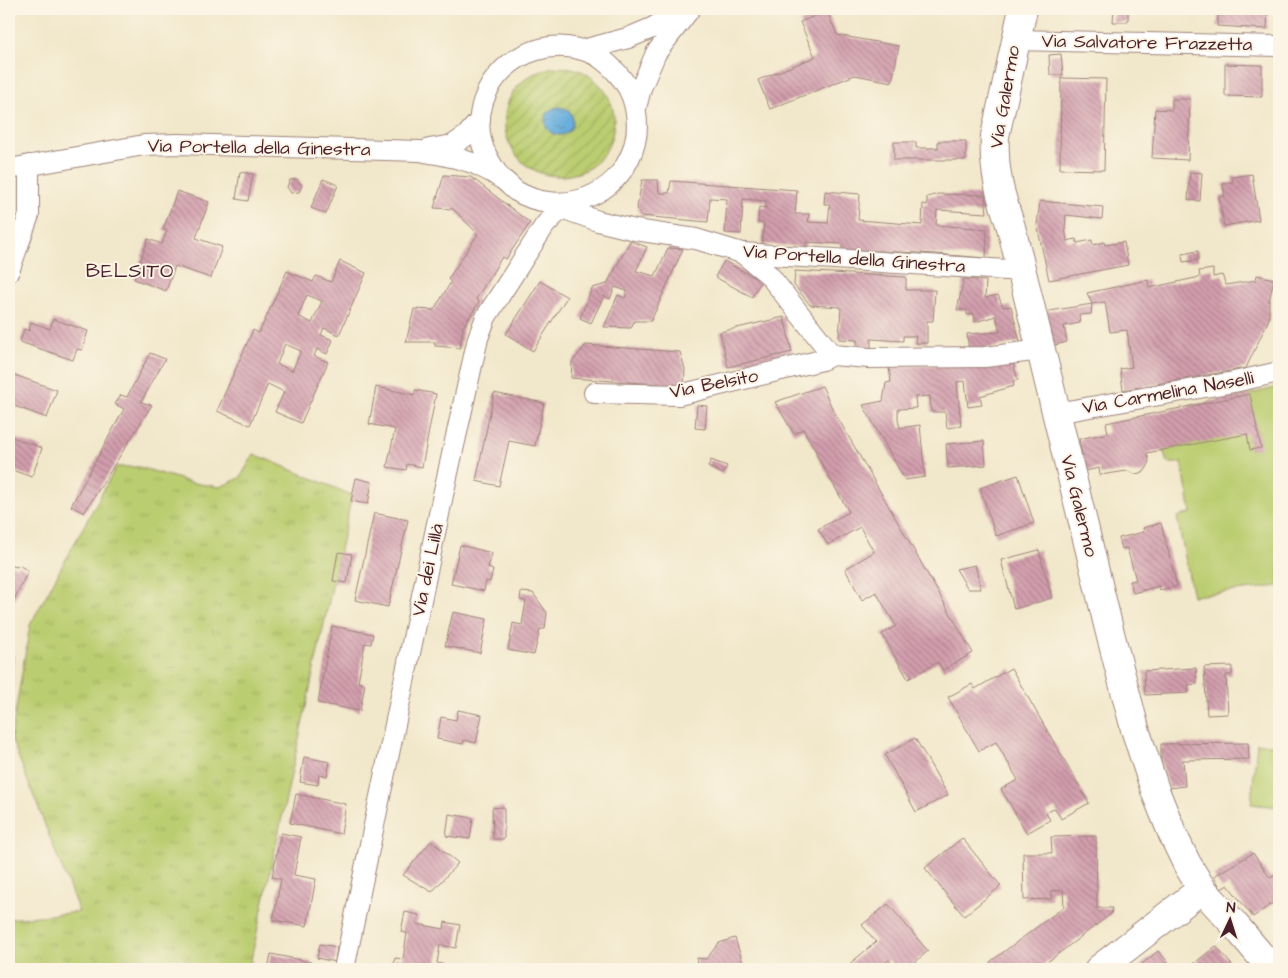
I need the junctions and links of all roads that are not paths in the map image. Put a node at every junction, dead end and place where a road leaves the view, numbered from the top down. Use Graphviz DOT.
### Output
graph roads {
  1 [pos="683,9"];
  2 [pos="690,9"];
  3 [pos="1023,9"];
  4 [pos="1016,40"];
  5 [pos="1279,46"];
  6 [pos="583,50"];
  7 [pos="636,108"];
  8 [pos="480,120"];
  9 [pos="420,151"];
  10 [pos="29,165"];
  11 [pos="9,169"];
  12 [pos="500,177"];
  13 [pos="595,194"];
  14 [pos="569,205"];
  15 [pos="598,221"];
  16 [pos="742,253"];
  17 [pos="9,270"];
  18 [pos="1022,271"];
  19 [pos="1041,350"];
  20 [pos="832,355"];
  21 [pos="1279,372"];
  22 [pos="594,393"];
  23 [pos="1056,413"];
  24 [pos="1202,889"];
  25 [pos="344,969"];
  26 [pos="1099,969"];
  27 [pos="1272,969"];
  1 -- 6 [label="street"];
  2 -- 7 [label="street"];
  3 -- 4 [label="main road, Via Galermo"];
  4 -- 5 [label="street, Via Salvatore Frazzetta"];
  4 -- 18 [label="main road, Via Galermo"];
  6 -- 7 [label="street"];
  6 -- 8 [label="street"];
  7 -- 13 [label="street"];
  8 -- 9 [label="street"];
  8 -- 12 [label="street"];
  9 -- 10 [label="street, Via Portella della Ginestra"];
  9 -- 12 [label="street"];
  10 -- 11 [label="street, Via Portella della Ginestra"];
  10 -- 17 [label="street"];
  12 -- 14 [label="street"];
  13 -- 14 [label="street"];
  13 -- 15 [label="street"];
  14 -- 15 [label="street, Via Portella della Ginestra"];
  14 -- 25 [label="street, Via dei Lillà"];
  15 -- 16 [label="street, Via Portella della Ginestra"];
  16 -- 18 [label="street, Via Portella della Ginestra"];
  16 -- 20 [label="street"];
  18 -- 19 [label="main road, Via Galermo"];
  19 -- 20 [label="street, Via Belsito"];
  19 -- 23 [label="main road, Via Galermo"];
  20 -- 22 [label="street, Via Belsito"];
  21 -- 23 [label="street, Via Carmelina Naselli"];
  23 -- 24 [label="main road, Via Galermo"];
  24 -- 26 [label="main road"];
  24 -- 27 [label="main road, Via Galermo"];
}
